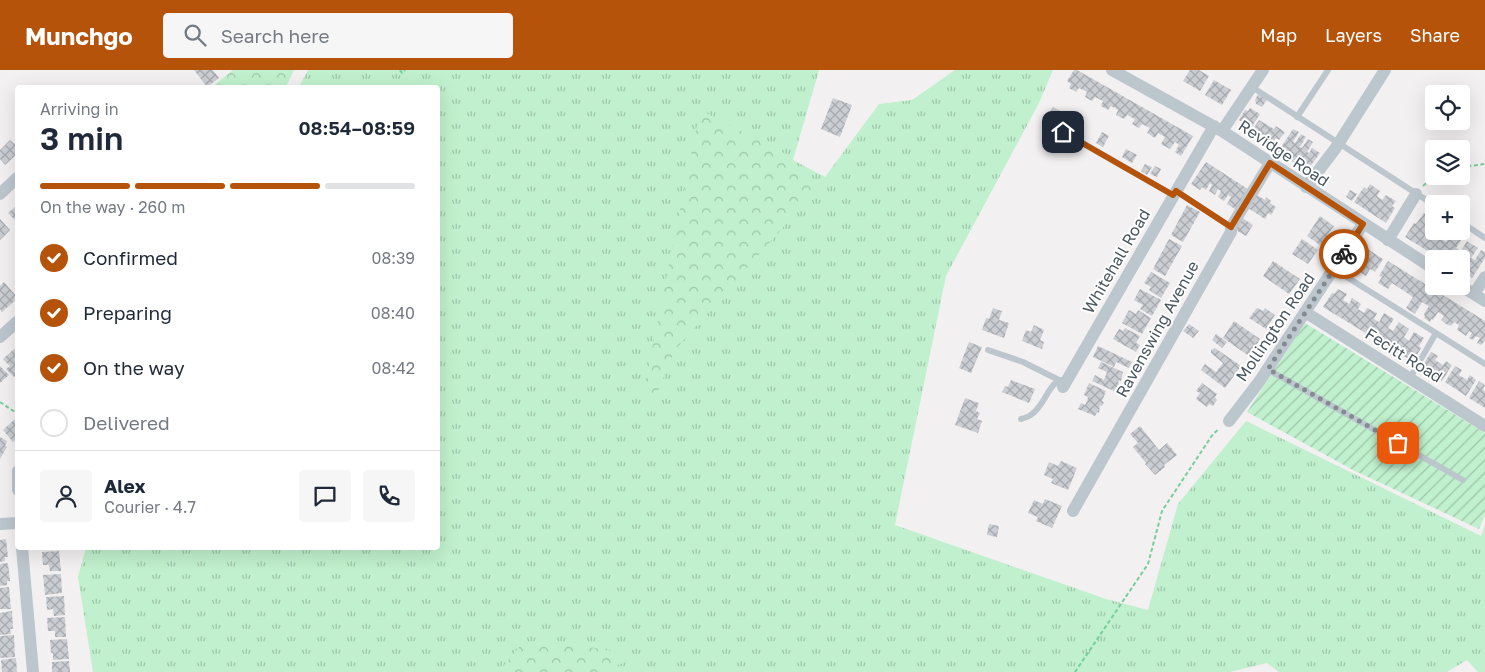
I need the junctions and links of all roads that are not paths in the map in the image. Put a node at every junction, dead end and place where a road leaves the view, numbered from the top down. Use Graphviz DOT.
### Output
graph roads {
  1 [pos="1112,70"];
  2 [pos="1263,70"];
  3 [pos="1328,70"];
  4 [pos="1385,70"];
  5 [pos="1252,87"];
  6 [pos="1296,117"];
  7 [pos="1048,123"];
  8 [pos="1218,129"];
  9 [pos="1338,144"];
  10 [pos="1270,163"];
  11 [pos="15,180"];
  12 [pos="1306,187"];
  13 [pos="1175,193"];
  14 [pos="0,194"];
  15 [pos="1416,194"];
  16 [pos="1425,200"];
  17 [pos="1363,224"];
  18 [pos="1231,227"];
  19 [pos="1470,228"];
  20 [pos="1485,238"];
  21 [pos="1388,240"];
  22 [pos="1425,263"];
  23 [pos="1334,269"];
  24 [pos="1485,277"];
  25 [pos="1480,298"];
  26 [pos="1305,312"];
  27 [pos="15,324"];
  28 [pos="1436,334"];
  29 [pos="0,337"];
  30 [pos="988,350"];
  31 [pos="1485,364"];
  32 [pos="1268,369"];
  33 [pos="1410,378"];
  34 [pos="1063,382"];
  35 [pos="1021,419"];
  36 [pos="1229,421"];
  37 [pos="1485,426"];
  38 [pos="1463,480"];
  39 [pos="1073,511"];
  40 [pos="15,523"];
  41 [pos="0,524"];
  42 [pos="22,550"];
  43 [pos="33,672"];
  1 -- 8 [label="street, Revidge Road"];
  2 -- 5 [label="street, Whitehall Road"];
  3 -- 6 [label="lane"];
  4 -- 9 [label="street"];
  5 -- 6 [label="lane"];
  5 -- 8 [label="street, Whitehall Road"];
  6 -- 9 [label="lane"];
  7 -- 13 [label="lane"];
  8 -- 10 [label="street, Revidge Road"];
  8 -- 13 [label="street, Whitehall Road"];
  9 -- 12 [label="street"];
  9 -- 15 [label="lane"];
  10 -- 12 [label="street, Revidge Road"];
  10 -- 18 [label="street, Ravenswing Avenue"];
  11 -- 14 [label="street"];
  12 -- 17 [label="street, Revidge Road"];
  13 -- 18 [label="lane"];
  13 -- 34 [label="street, Whitehall Road"];
  15 -- 16 [label="lane"];
  15 -- 21 [label="street"];
  17 -- 21 [label="street, Revidge Road"];
  17 -- 23 [label="street, Mollington Road"];
  18 -- 39 [label="street, Ravenswing Avenue"];
  19 -- 20 [label="lane"];
  21 -- 22 [label="street, Revidge Road"];
  23 -- 26 [label="street, Mollington Road"];
  23 -- 28 [label="lane"];
  24 -- 25 [label="street"];
  26 -- 32 [label="street, Mollington Road"];
  26 -- 33 [label="street, Fecitt Road"];
  27 -- 29 [label="street"];
  28 -- 31 [label="lane"];
  28 -- 33 [label="lane"];
  30 -- 34 [label="lane"];
  32 -- 36 [label="street, Mollington Road"];
  32 -- 38 [label="lane"];
  33 -- 37 [label="street, Fecitt Road"];
  34 -- 35 [label="lane"];
  40 -- 41 [label="street"];
  42 -- 43 [label="street"];
}
